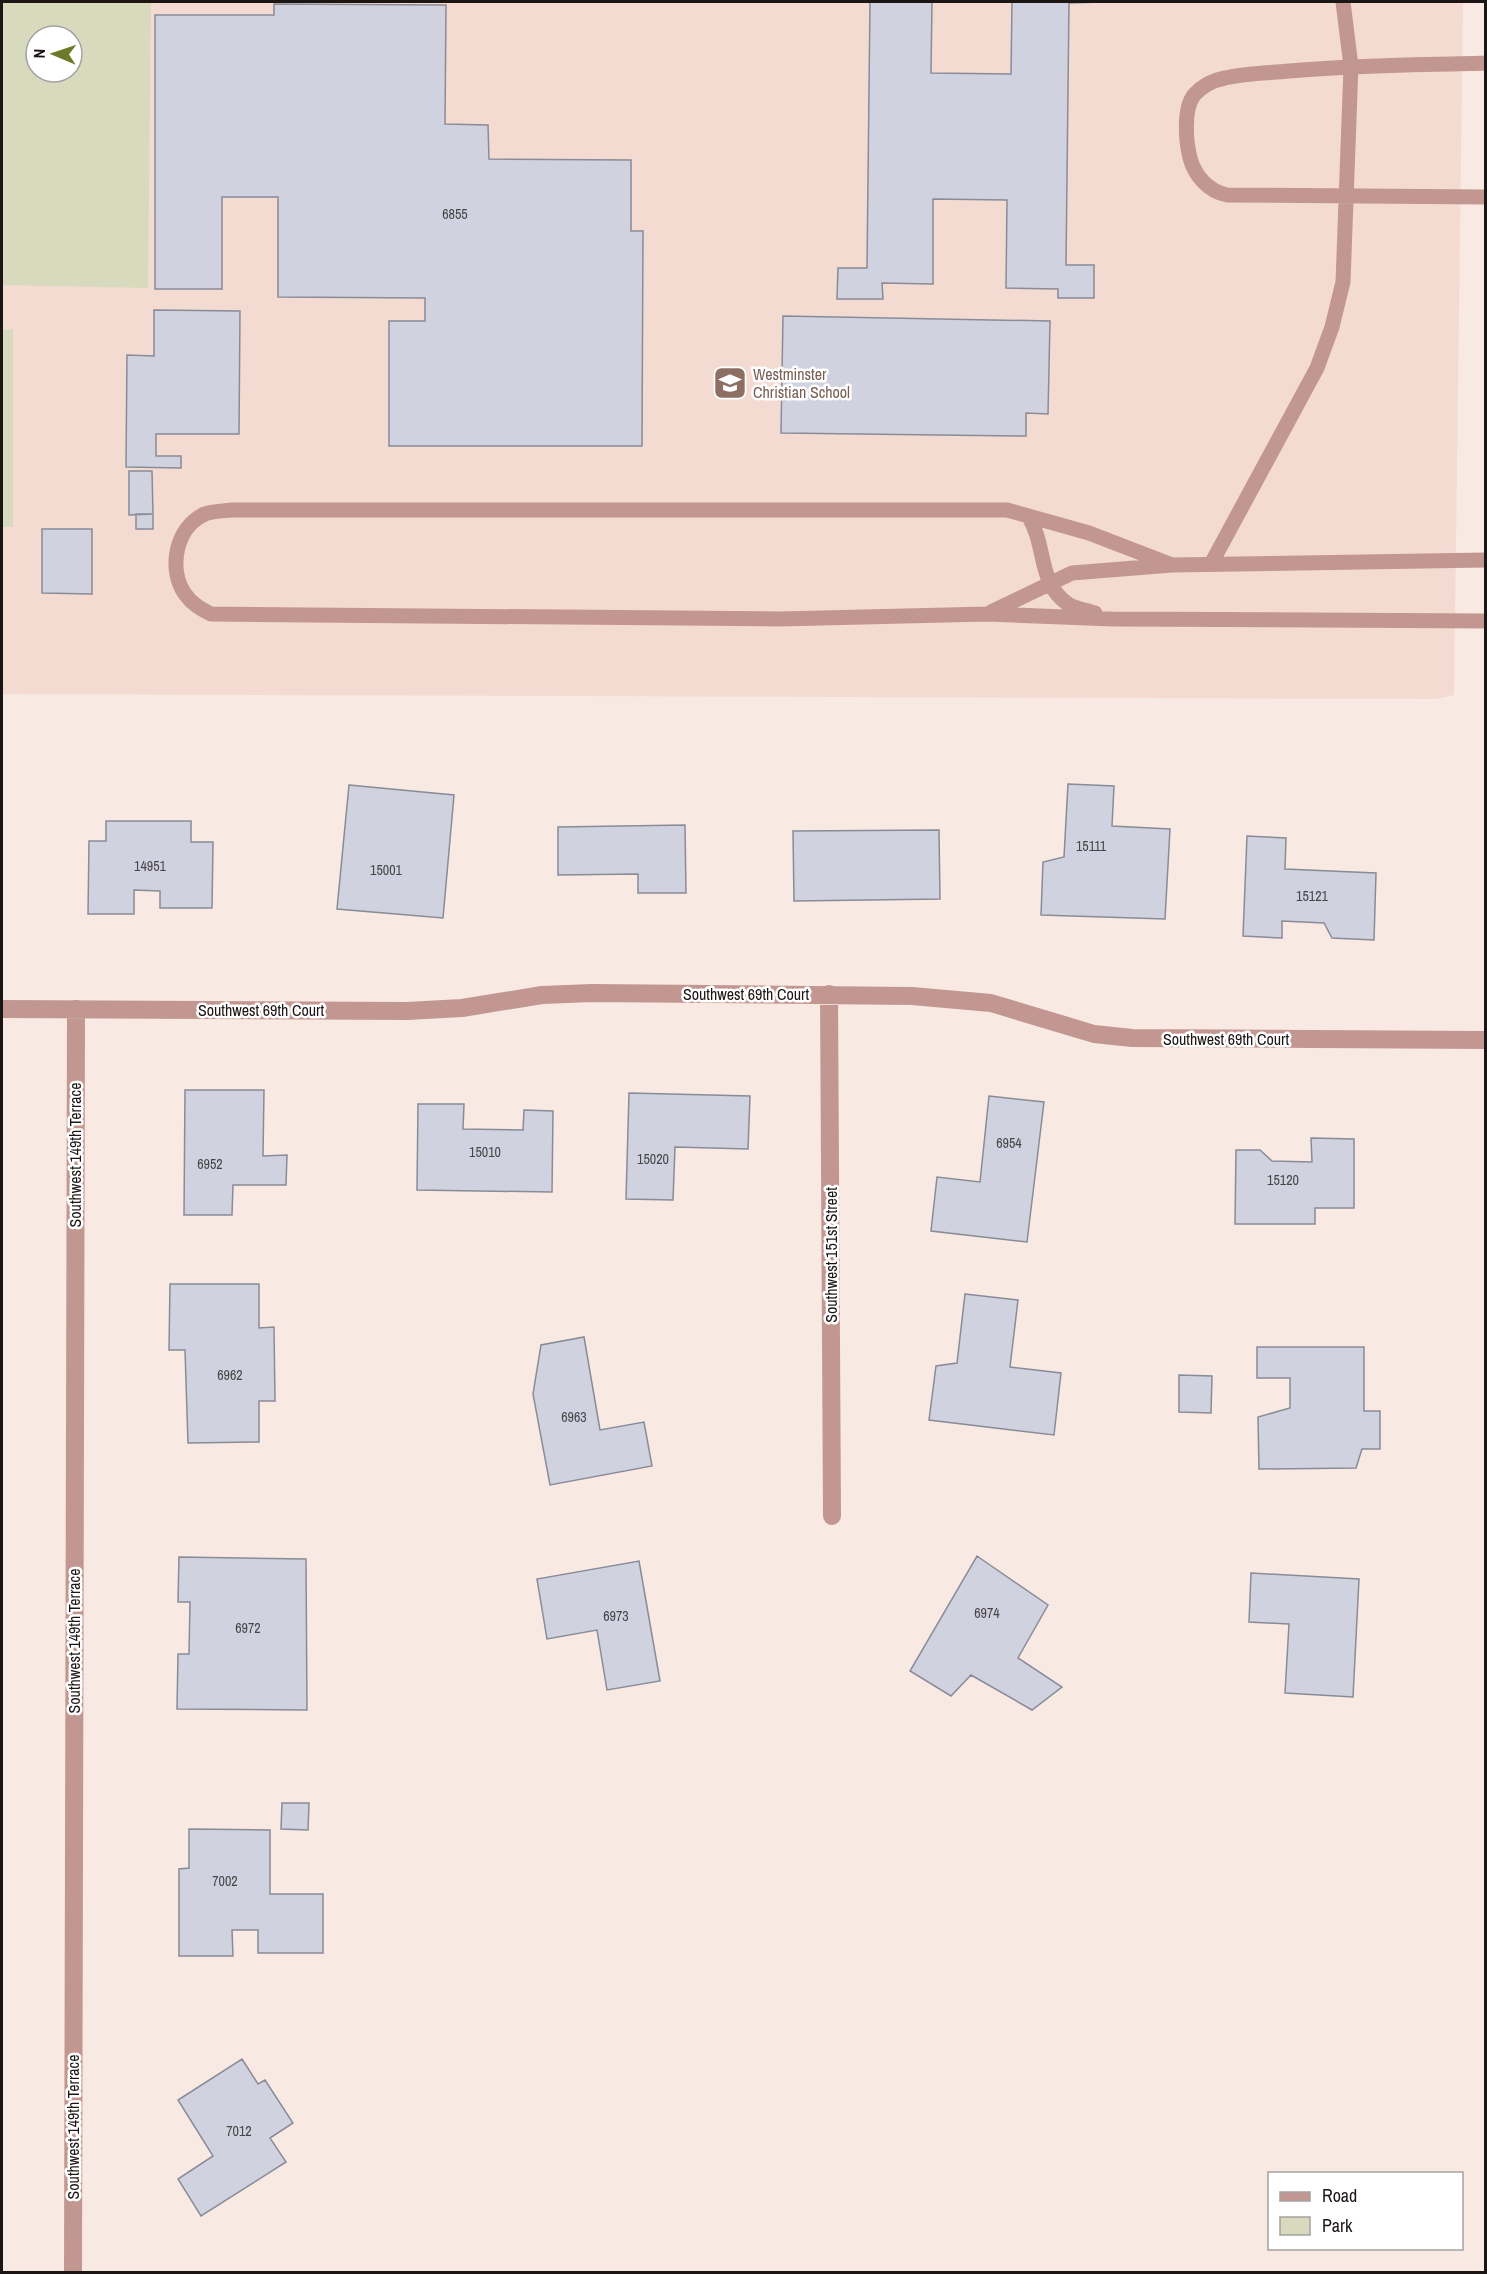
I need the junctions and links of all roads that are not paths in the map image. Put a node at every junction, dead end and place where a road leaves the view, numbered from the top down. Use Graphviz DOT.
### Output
graph roads {
  1 [pos="1343,2"];
  2 [pos="1485,63"];
  3 [pos="1351,66"];
  4 [pos="1348,197"];
  5 [pos="1485,197"];
  6 [pos="1028,516"];
  7 [pos="1485,560"];
  8 [pos="1211,564"];
  9 [pos="1172,565"];
  10 [pos="1048,584"];
  11 [pos="988,614"];
  12 [pos="1113,619"];
  13 [pos="1485,621"];
  14 [pos="829,994"];
  15 [pos="2,1009"];
  16 [pos="76,1009"];
  17 [pos="1485,1040"];
  18 [pos="832,1516"];
  19 [pos="73,2272"];
  1 -- 3 [label="lane"];
  2 -- 3 [label="lane"];
  3 -- 4 [label="lane"];
  3 -- 4 [label="lane"];
  4 -- 5 [label="lane"];
  4 -- 8 [label="lane"];
  6 -- 9 [label="lane"];
  6 -- 10 [label="lane"];
  6 -- 11 [label="lane"];
  7 -- 8 [label="lane"];
  8 -- 9 [label="lane"];
  9 -- 10 [label="lane"];
  10 -- 11 [label="lane"];
  10 -- 12 [label="lane"];
  11 -- 12 [label="lane"];
  12 -- 13 [label="lane"];
  14 -- 16 [label="street, Southwest 69th Court"];
  14 -- 17 [label="street, Southwest 69th Court"];
  14 -- 18 [label="street, Southwest 151st Street"];
  15 -- 16 [label="street, Southwest 69th Court"];
  16 -- 19 [label="street, Southwest 149th Terrace"];
}
